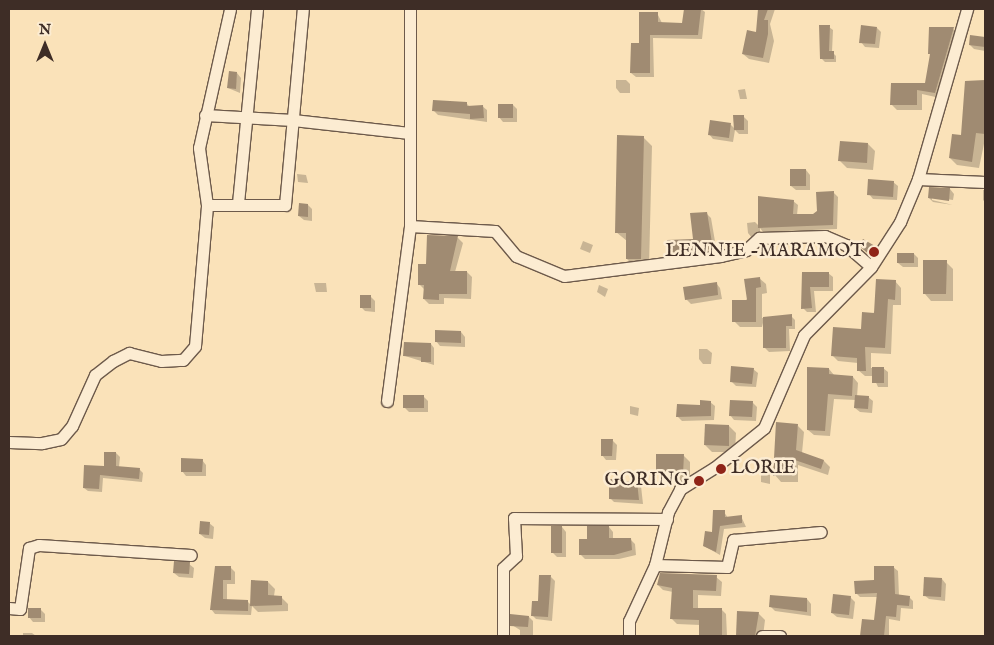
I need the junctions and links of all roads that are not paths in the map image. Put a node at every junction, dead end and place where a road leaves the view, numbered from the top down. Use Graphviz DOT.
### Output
graph roads {
  1 [pos="230,9"];
  2 [pos="257,9"];
  3 [pos="303,9"];
  4 [pos="410,9"];
  5 [pos="967,9"];
  6 [pos="205,115"];
  7 [pos="247,117"];
  8 [pos="293,120"];
  9 [pos="409,133"];
  10 [pos="918,179"];
  11 [pos="985,182"];
  12 [pos="238,203"];
  13 [pos="207,205"];
  14 [pos="410,226"];
  15 [pos="871,267"];
  16 [pos="387,401"];
  17 [pos="9,442"];
  18 [pos="667,519"];
  19 [pos="821,532"];
  20 [pos="192,555"];
  21 [pos="655,565"];
  22 [pos="9,608"];
  23 [pos="503,636"];
  24 [pos="629,636"];
  25 [pos="762,636"];
  26 [pos="780,636"];
  1 -- 6 [label="street"];
  2 -- 7 [label="street"];
  3 -- 8 [label="street"];
  4 -- 9 [label="street"];
  5 -- 10 [label="street"];
  6 -- 7 [label="street"];
  6 -- 13 [label="street"];
  7 -- 8 [label="street"];
  7 -- 12 [label="street"];
  8 -- 9 [label="street"];
  8 -- 12 [label="street"];
  9 -- 14 [label="street"];
  10 -- 11 [label="street"];
  10 -- 15 [label="street"];
  12 -- 13 [label="street"];
  13 -- 17 [label="street"];
  14 -- 15 [label="street"];
  14 -- 16 [label="street"];
  15 -- 18 [label="street"];
  18 -- 21 [label="street"];
  18 -- 23 [label="street"];
  19 -- 21 [label="street"];
  20 -- 22 [label="street"];
  21 -- 24 [label="street"];
  25 -- 26 [label="street"];
}
